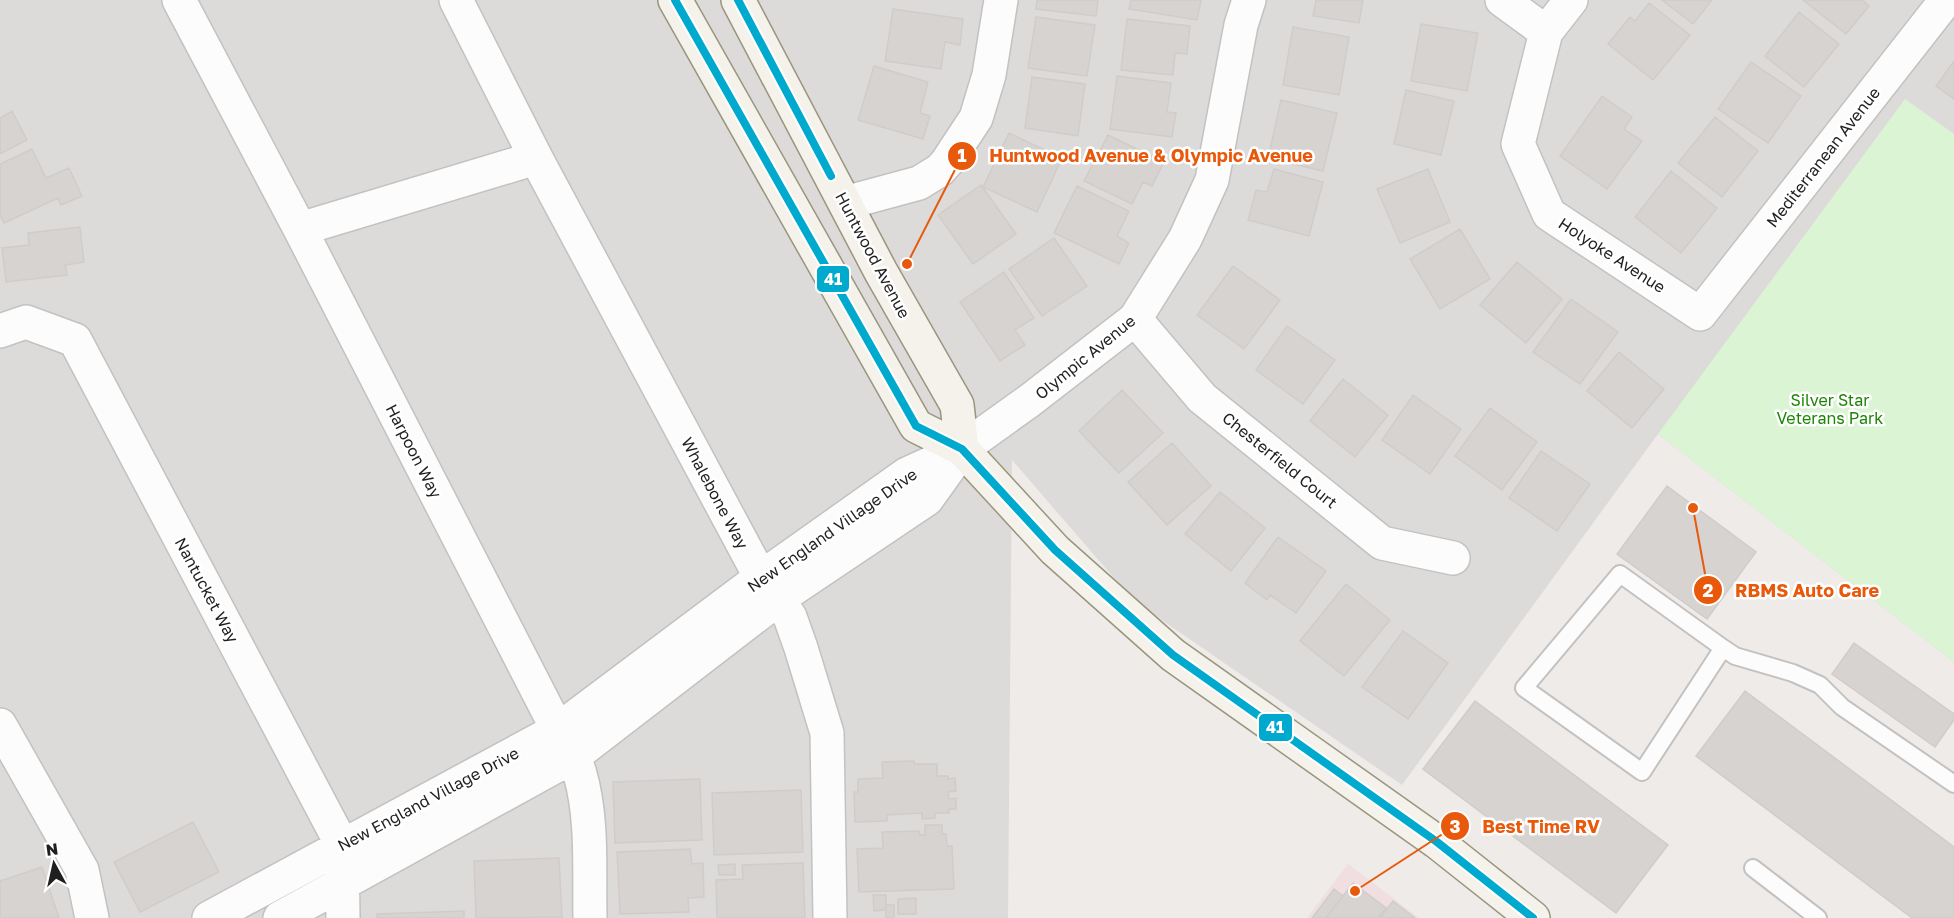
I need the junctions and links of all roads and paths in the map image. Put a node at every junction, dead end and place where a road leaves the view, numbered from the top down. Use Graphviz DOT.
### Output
graph roads {
  1 [pos="179,0"];
  2 [pos="456,0"];
  3 [pos="675,0"];
  4 [pos="738,0"];
  5 [pos="1001,0"];
  6 [pos="1249,0"];
  7 [pos="1502,0"];
  8 [pos="1571,0"];
  9 [pos="1946,0"];
  10 [pos="1546,32"];
  11 [pos="536,158"];
  12 [pos="845,203"];
  13 [pos="300,229"];
  14 [pos="1701,314"];
  15 [pos="1135,319"];
  16 [pos="0,331"];
  17 [pos="962,449"];
  18 [pos="1453,558"];
  19 [pos="771,588"];
  20 [pos="1723,648"];
  21 [pos="0,725"];
  22 [pos="566,742"];
  23 [pos="1954,784"];
  24 [pos="342,845"];
  25 [pos="1753,868"];
  26 [pos="342,885"];
  27 [pos="92,918"];
  28 [pos="209,918"];
  29 [pos="280,918"];
  30 [pos="343,918"];
  31 [pos="590,918"];
  32 [pos="830,918"];
  33 [pos="1533,918"];
  34 [pos="1818,918"];
  1 -- 13 [label="street, Harpoon Way"];
  2 -- 11 [label="street, Whalebone Way"];
  3 -- 17 [label="street"];
  4 -- 12 [label="street, Huntwood Avenue"];
  5 -- 12 [label="street"];
  6 -- 15 [label="street, Olympic Avenue"];
  7 -- 10 [label="street"];
  8 -- 10 [label="street"];
  9 -- 14 [label="street, Mediterranean Avenue"];
  10 -- 14 [label="street, Holyoke Avenue"];
  11 -- 13 [label="street"];
  11 -- 19 [label="street, Whalebone Way"];
  12 -- 17 [label="street, Huntwood Avenue"];
  13 -- 22 [label="street, Harpoon Way"];
  15 -- 17 [label="street, Olympic Avenue"];
  15 -- 18 [label="street, Chesterfield Court"];
  16 -- 24 [label="street, Nantucket Way"];
  17 -- 19 [label="street, New England Village Drive"];
  17 -- 33 [label="street"];
  19 -- 22 [label="street, New England Village Drive"];
  19 -- 32 [label="street, Whalebone Way"];
  20 -- 20 [label="lane"];
  20 -- 23 [label="lane"];
  21 -- 27 [label="street"];
  22 -- 24 [label="street, New England Village Drive"];
  22 -- 26 [label="street, New England Village Drive"];
  22 -- 31 [label="street, Harpoon Way"];
  24 -- 26 [label="street, Nantucket Way"];
  24 -- 28 [label="street, New England Village Drive"];
  25 -- 34 [label="lane"];
  26 -- 29 [label="street, New England Village Drive"];
  26 -- 30 [label="street, Nantucket Way"];
}
